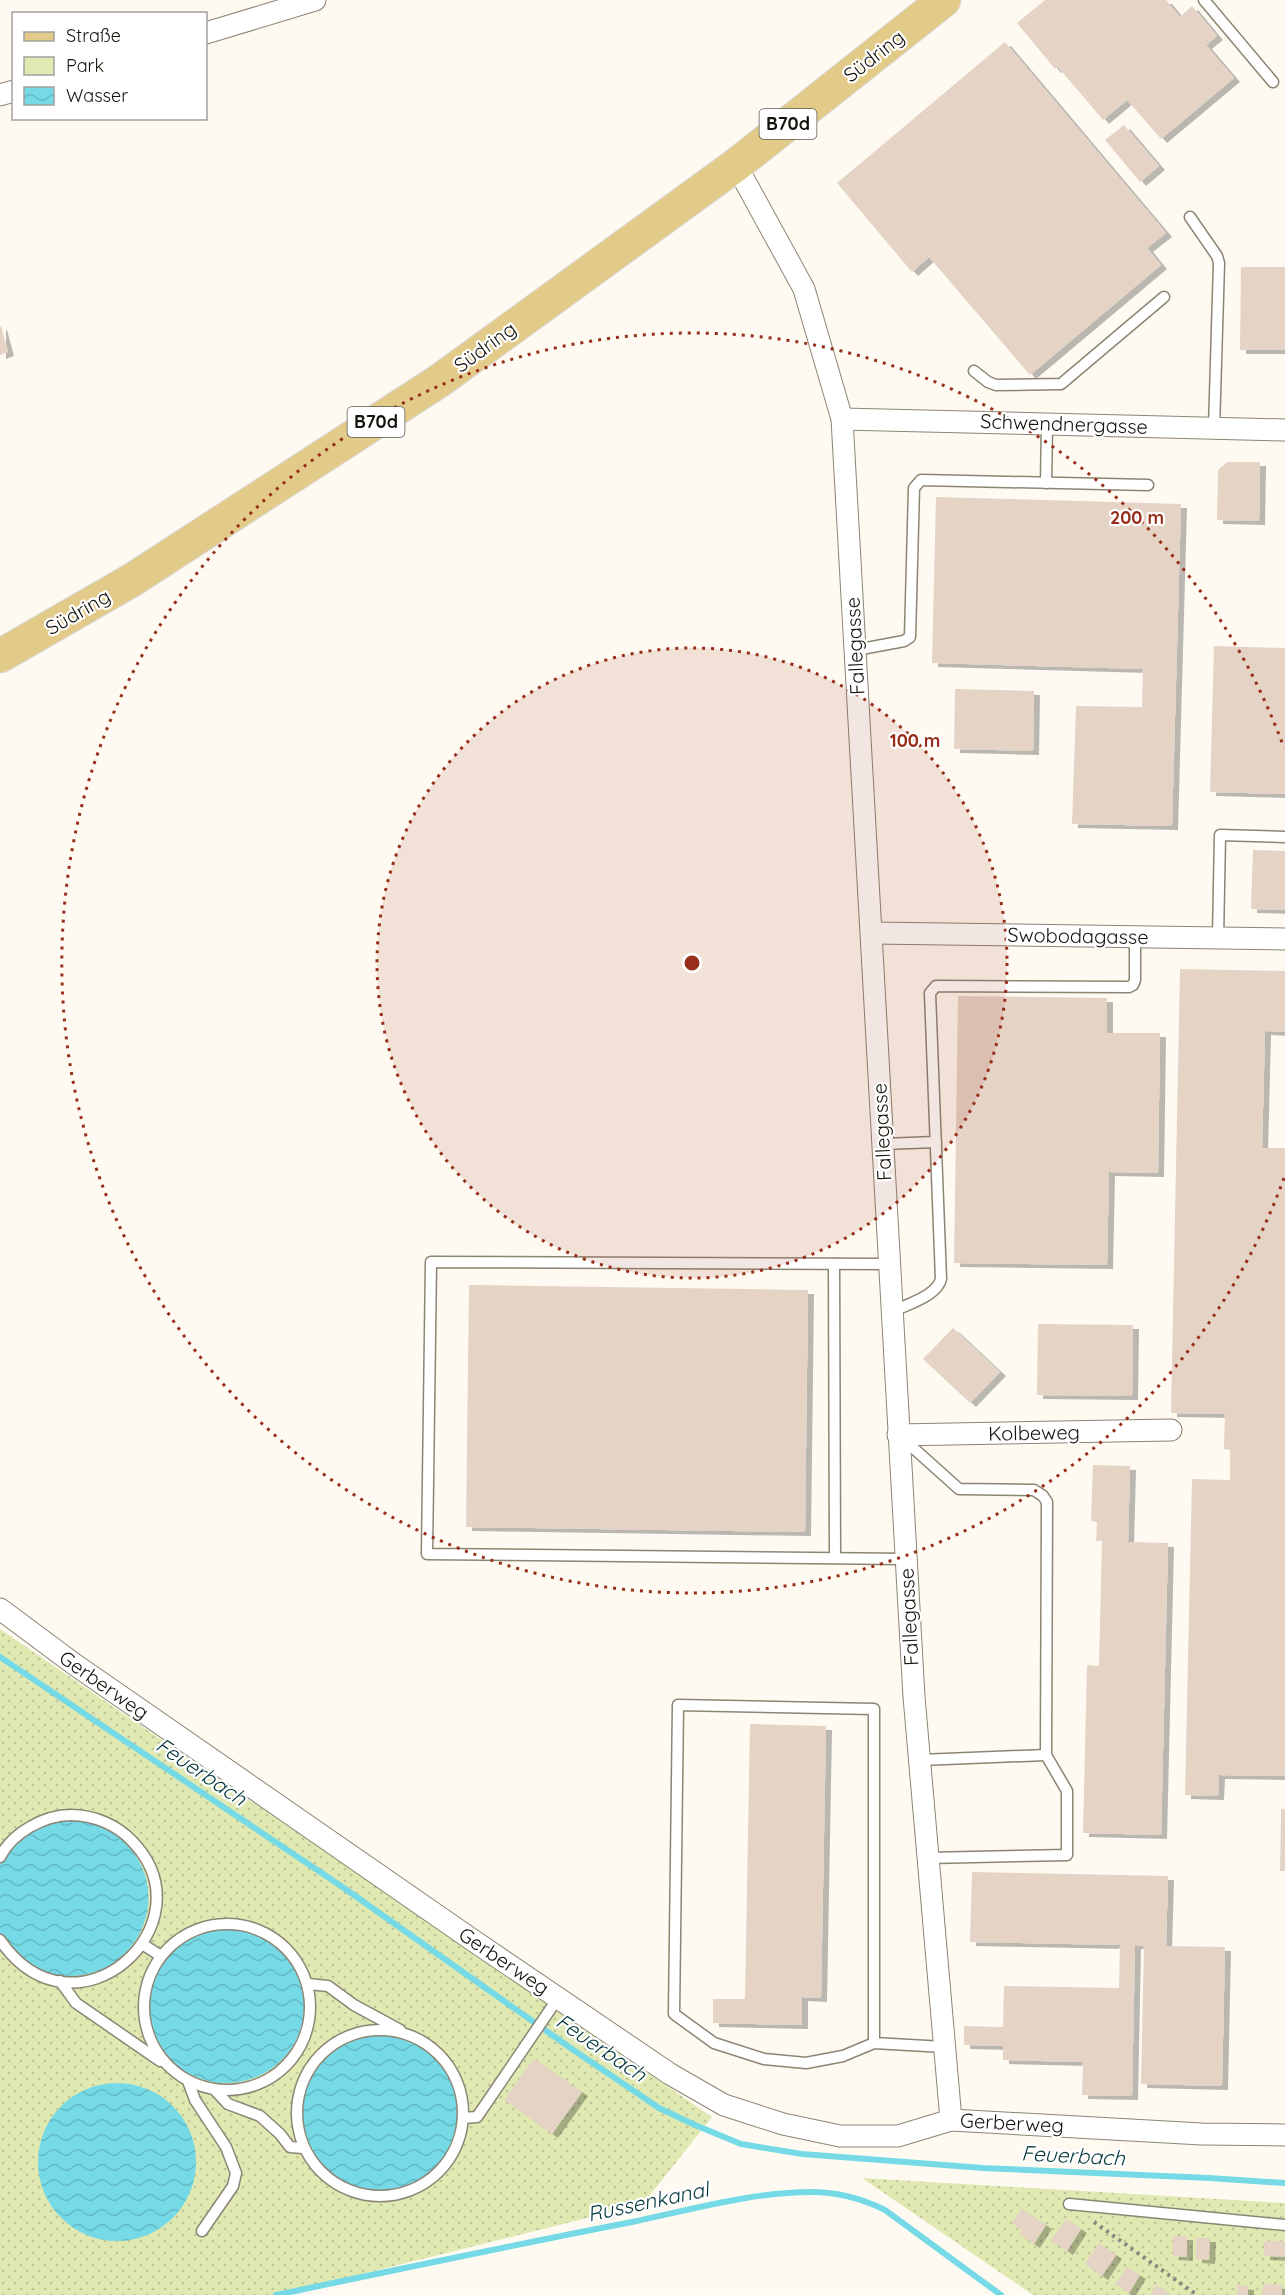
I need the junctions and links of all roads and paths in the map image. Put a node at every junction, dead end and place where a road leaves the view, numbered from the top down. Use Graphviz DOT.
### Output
graph roads {
  1 [pos="315,0"];
  2 [pos="1204,0"];
  3 [pos="930,4"];
  4 [pos="207,33"];
  5 [pos="1273,82"];
  6 [pos="736,165"];
  7 [pos="1190,218"];
  8 [pos="1164,297"];
  9 [pos="974,371"];
  10 [pos="842,419"];
  11 [pos="1047,424"];
  12 [pos="1214,428"];
  13 [pos="1285,430"];
  14 [pos="1046,483"];
  15 [pos="1148,485"];
  16 [pos="856,650"];
  17 [pos="0,656"];
  18 [pos="1285,837"];
  19 [pos="872,933"];
  20 [pos="1135,937"];
  21 [pos="1218,939"];
  22 [pos="1285,939"];
  23 [pos="936,1142"];
  24 [pos="883,1144"];
  25 [pos="834,1264"];
  26 [pos="889,1264"];
  27 [pos="892,1312"];
  28 [pos="1171,1430"];
  29 [pos="898,1435"];
  30 [pos="835,1558"];
  31 [pos="906,1559"];
  32 [pos="0,1609"];
  33 [pos="1046,1755"];
  34 [pos="920,1760"];
  35 [pos="2,1850"];
  36 [pos="928,1858"];
  37 [pos="0,1940"];
  38 [pos="142,1944"];
  39 [pos="0,1951"];
  40 [pos="12,1956"];
  41 [pos="161,1956"];
  42 [pos="60,1982"];
  43 [pos="308,1984"];
  44 [pos="553,2006"];
  45 [pos="405,2033"];
  46 [pos="874,2043"];
  47 [pos="944,2047"];
  48 [pos="294,2056"];
  49 [pos="166,2064"];
  50 [pos="309,2068"];
  51 [pos="188,2081"];
  52 [pos="215,2090"];
  53 [pos="464,2118"];
  54 [pos="951,2120"];
  55 [pos="1285,2135"];
  56 [pos="303,2148"];
  57 [pos="1069,2204"];
  58 [pos="1285,2225"];
  59 [pos="202,2231"];
  60 [pos="1197,2295"];
  1 -- 4 [label="street"];
  2 -- 5 [label="lane"];
  3 -- 6 [label="main road, Südring / B70d"];
  6 -- 10 [label="street, Fallegasse"];
  6 -- 17 [label="main road, Südring / B70d"];
  7 -- 12 [label="lane"];
  8 -- 9 [label="lane"];
  10 -- 11 [label="street, Schwendnergasse"];
  10 -- 16 [label="street, Fallegasse"];
  11 -- 12 [label="street, Schwendnergasse"];
  11 -- 14 [label="lane"];
  12 -- 13 [label="street, Schwendnergasse"];
  14 -- 15 [label="lane"];
  14 -- 16 [label="lane"];
  16 -- 19 [label="street, Fallegasse"];
  18 -- 21 [label="lane"];
  19 -- 20 [label="street, Swobodagasse"];
  19 -- 24 [label="street, Fallegasse"];
  20 -- 21 [label="street, Swobodagasse"];
  20 -- 23 [label="lane"];
  21 -- 22 [label="street, Swobodagasse"];
  23 -- 24 [label="lane"];
  23 -- 27 [label="lane"];
  24 -- 26 [label="street, Fallegasse"];
  25 -- 26 [label="lane"];
  25 -- 30 [label="lane"];
  25 -- 30 [label="lane"];
  26 -- 27 [label="street, Fallegasse"];
  27 -- 29 [label="street, Fallegasse"];
  28 -- 29 [label="street, Kolbeweg"];
  29 -- 31 [label="street, Fallegasse"];
  29 -- 33 [label="lane"];
  30 -- 31 [label="lane"];
  31 -- 34 [label="street, Fallegasse"];
  32 -- 44 [label="street, Gerberweg"];
  33 -- 34 [label="lane"];
  33 -- 36 [label="lane"];
  34 -- 36 [label="street, Fallegasse"];
  35 -- 38 [label="lane"];
  36 -- 47 [label="street, Fallegasse"];
  37 -- 40 [label="lane"];
  38 -- 41 [label="lane"];
  38 -- 42 [label="lane"];
  39 -- 40 [label="lane"];
  40 -- 42 [label="lane"];
  41 -- 43 [label="lane"];
  41 -- 49 [label="lane"];
  42 -- 49 [label="lane"];
  43 -- 45 [label="lane"];
  43 -- 48 [label="lane"];
  44 -- 53 [label="lane"];
  44 -- 54 [label="street, Gerberweg"];
  45 -- 50 [label="lane"];
  45 -- 53 [label="lane"];
  46 -- 46 [label="lane"];
  46 -- 47 [label="lane"];
  47 -- 54 [label="street, Fallegasse"];
  48 -- 50 [label="lane"];
  48 -- 52 [label="lane"];
  49 -- 51 [label="lane"];
  50 -- 56 [label="lane"];
  51 -- 52 [label="lane"];
  51 -- 59 [label="lane"];
  52 -- 56 [label="lane"];
  53 -- 56 [label="lane"];
  54 -- 55 [label="street, Gerberweg"];
  57 -- 58 [label="lane"];
  57 -- 60 [label="path"];
}
